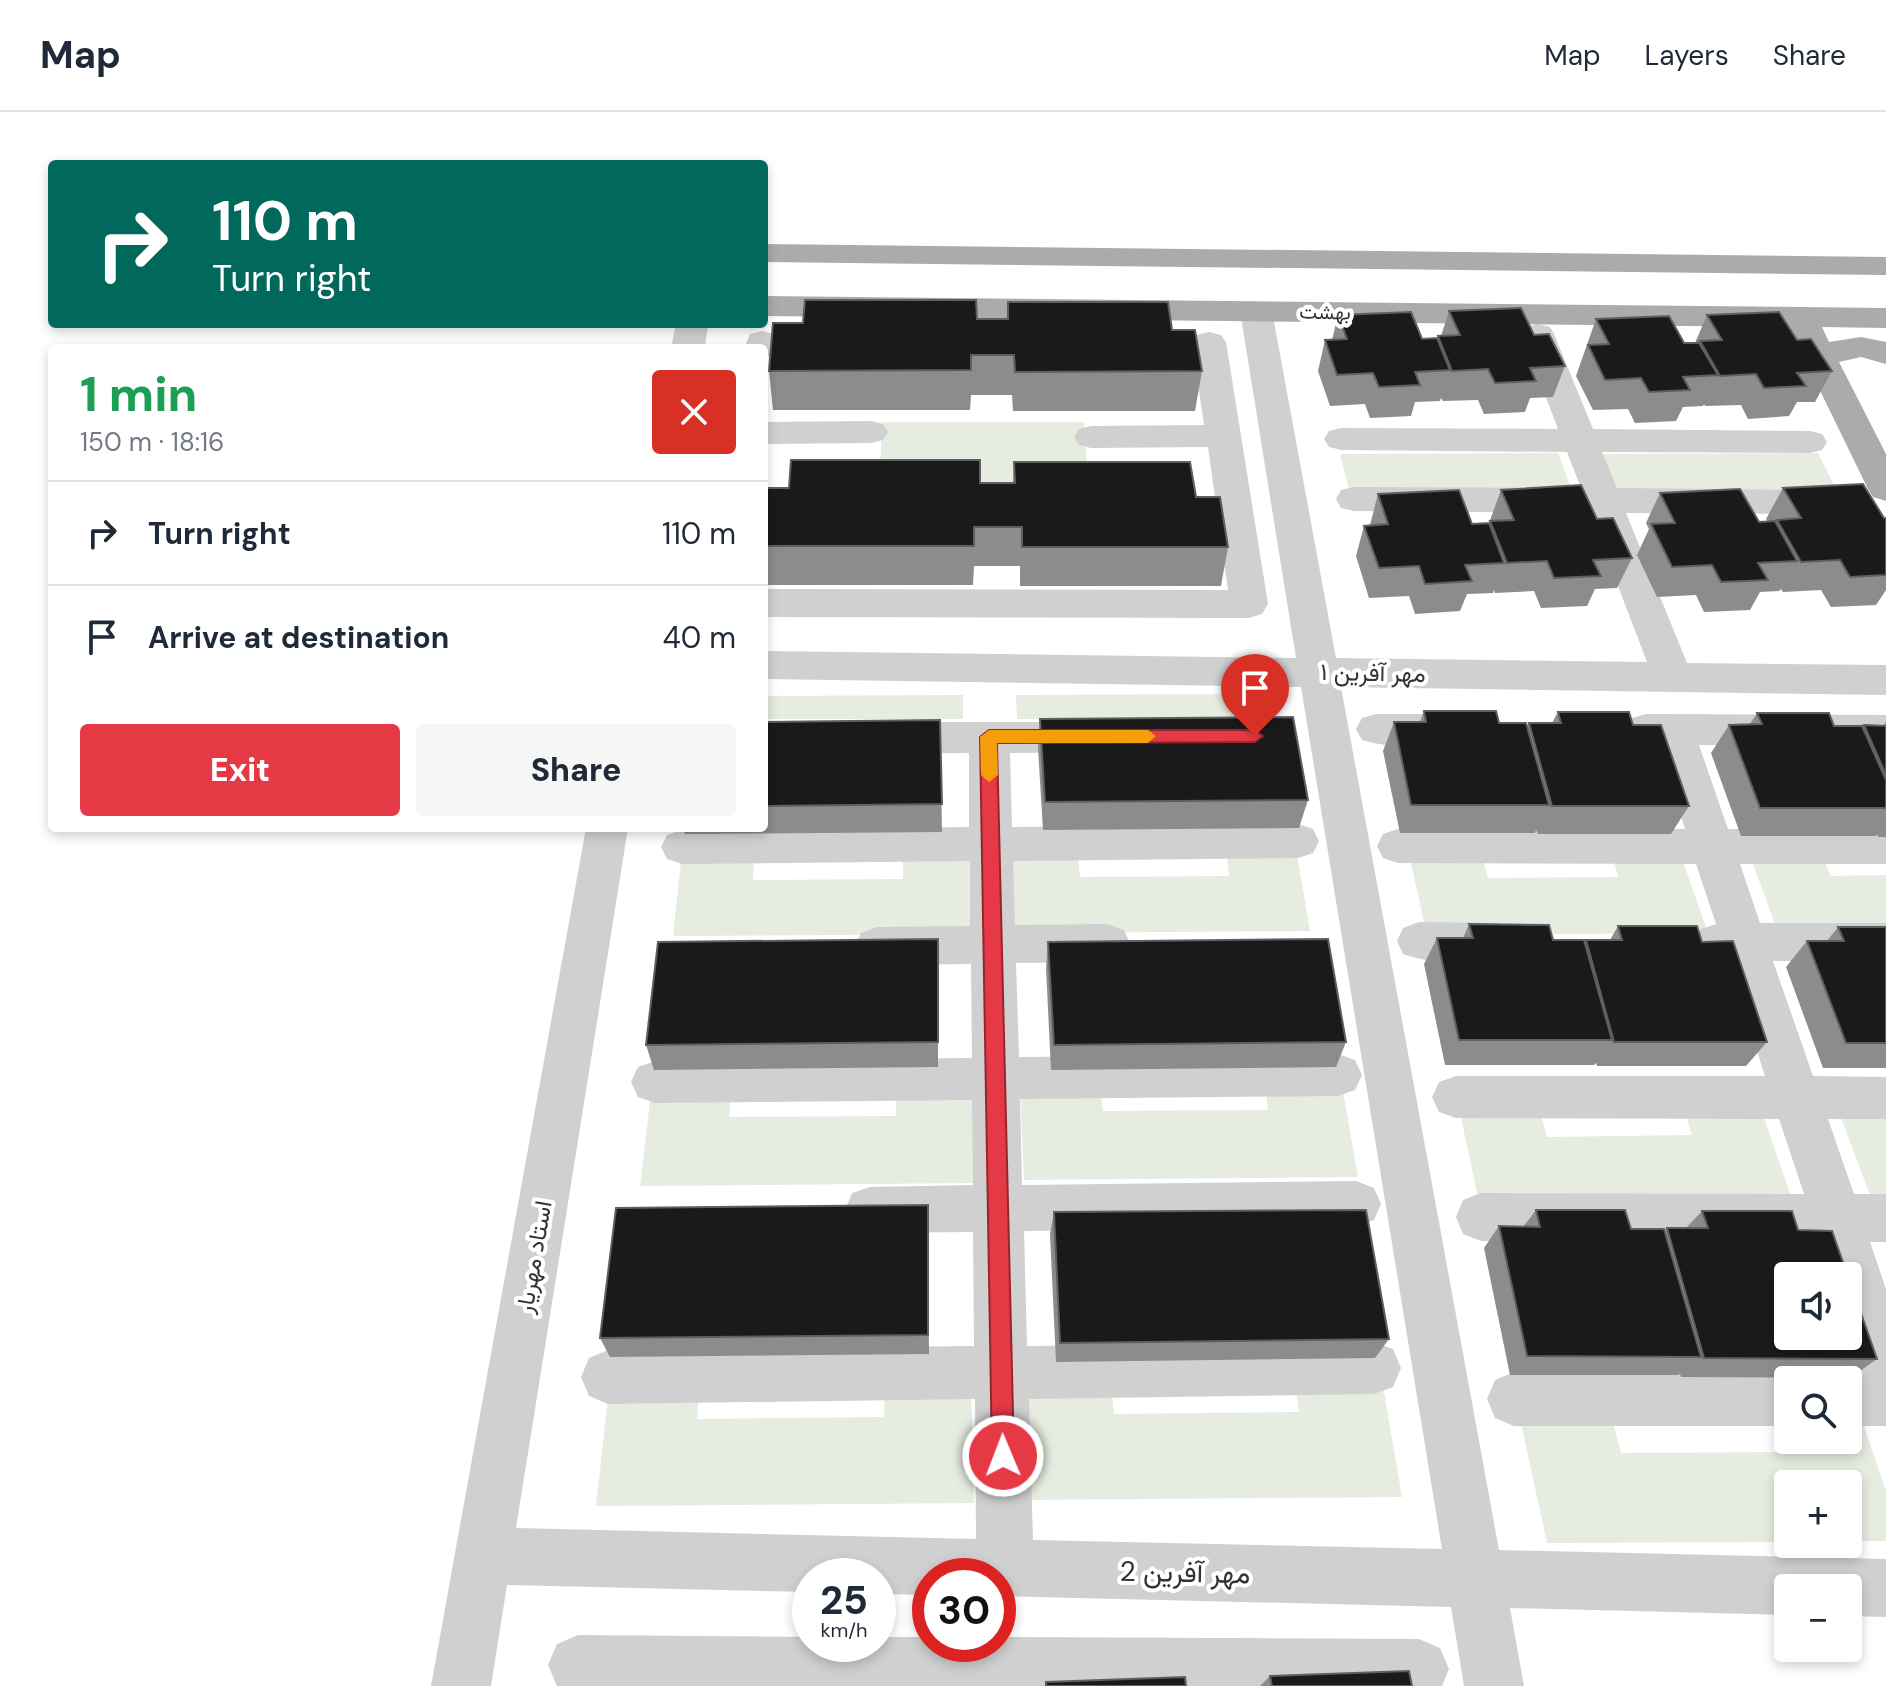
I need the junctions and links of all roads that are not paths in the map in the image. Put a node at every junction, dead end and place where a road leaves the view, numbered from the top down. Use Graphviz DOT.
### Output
graph roads {
  1 [pos="768,253"];
  2 [pos="1886,266"];
  3 [pos="768,306"];
  4 [pos="1256,311"];
  5 [pos="1800,316"];
  6 [pos="1882,326"];
  7 [pos="1538,334"];
  8 [pos="1209,342"];
  9 [pos="1886,354"];
  10 [pos="1821,358"];
  11 [pos="871,432"];
  12 [pos="768,433"];
  13 [pos="1223,436"];
  14 [pos="1091,437"];
  15 [pos="1341,439"];
  16 [pos="1581,440"];
  17 [pos="1810,442"];
  18 [pos="1886,489"];
  19 [pos="1354,499"];
  20 [pos="1604,501"];
  21 [pos="1839,502"];
  22 [pos="768,603"];
  23 [pos="1021,604"];
  24 [pos="768,665"];
  25 [pos="1024,669"];
  26 [pos="1318,673"];
  27 [pos="1673,678"];
  28 [pos="1886,680"];
  29 [pos="1376,729"];
  30 [pos="1485,729"];
  31 [pos="1610,729"];
  32 [pos="1673,729"];
  33 [pos="1886,730"];
  34 [pos="1129,736"];
  35 [pos="989,737"];
  36 [pos="768,738"];
  37 [pos="606,832"];
  38 [pos="1298,841"];
  39 [pos="990,844"];
  40 [pos="1398,846"];
  41 [pos="1712,846"];
  42 [pos="682,847"];
  43 [pos="1886,847"];
  44 [pos="1419,941"];
  45 [pos="1543,942"];
  46 [pos="1682,942"];
  47 [pos="1744,942"];
  48 [pos="1886,942"];
  49 [pos="1146,943"];
  50 [pos="992,945"];
  51 [pos="839,946"];
  52 [pos="1338,1075"];
  53 [pos="995,1079"];
  54 [pos="655,1082"];
  55 [pos="1456,1097"];
  56 [pos="1796,1098"];
  57 [pos="1886,1098"];
  58 [pos="1356,1204"];
  59 [pos="997,1208"];
  60 [pos="825,1210"];
  61 [pos="1481,1217"];
  62 [pos="1837,1218"];
  63 [pos="1886,1218"];
  64 [pos="1886,1366"];
  65 [pos="1374,1368"];
  66 [pos="1001,1372"];
  67 [pos="608,1377"];
  68 [pos="1514,1399"];
  69 [pos="1774,1399"];
  70 [pos="1862,1399"];
  71 [pos="1886,1399"];
  72 [pos="483,1556"];
  73 [pos="1005,1558"];
  74 [pos="912,1566"];
  75 [pos="1016,1568"];
  76 [pos="1475,1579"];
  77 [pos="1886,1588"];
  78 [pos="578,1665"];
  79 [pos="1419,1669"];
  80 [pos="985,1677"];
  81 [pos="461,1686"];
  82 [pos="1494,1686"];
  1 -- 2 [label="main road"];
  3 -- 4 [label="main road, بهشت"];
  4 -- 5 [label="main road, بهشت"];
  4 -- 26 [label="street"];
  5 -- 6 [label="main road, بهشت"];
  5 -- 10 [label="main road"];
  7 -- 16 [label="street"];
  8 -- 13 [label="street"];
  9 -- 10 [label="main road"];
  10 -- 18 [label="main road"];
  11 -- 12 [label="street"];
  13 -- 14 [label="street"];
  13 -- 23 [label="street"];
  15 -- 16 [label="street"];
  16 -- 17 [label="street"];
  16 -- 20 [label="street"];
  19 -- 20 [label="street"];
  20 -- 21 [label="street"];
  20 -- 27 [label="street"];
  22 -- 23 [label="street"];
  23 -- 25 [label="street"];
  24 -- 25 [label="street, مهر آفرین ۱"];
  25 -- 26 [label="street, مهر آفرین ۱"];
  26 -- 27 [label="street, مهر آفرین ۱"];
  26 -- 76 [label="street"];
  27 -- 28 [label="street, مهر آفرین ۱"];
  29 -- 30 [label="street"];
  31 -- 32 [label="street"];
  32 -- 33 [label="street"];
  32 -- 41 [label="street"];
  34 -- 35 [label="street"];
  35 -- 36 [label="street"];
  35 -- 39 [label="street"];
  37 -- 72 [label="street, استاد مهریار"];
  38 -- 39 [label="street"];
  39 -- 42 [label="street"];
  39 -- 50 [label="street"];
  40 -- 41 [label="street"];
  41 -- 43 [label="street"];
  41 -- 47 [label="street"];
  44 -- 45 [label="street"];
  46 -- 47 [label="street"];
  47 -- 48 [label="street"];
  47 -- 56 [label="street"];
  49 -- 50 [label="street"];
  50 -- 51 [label="street"];
  50 -- 53 [label="street"];
  52 -- 53 [label="street"];
  53 -- 54 [label="street"];
  53 -- 59 [label="street"];
  55 -- 56 [label="street"];
  56 -- 57 [label="street"];
  56 -- 62 [label="street"];
  58 -- 59 [label="street"];
  59 -- 60 [label="street"];
  59 -- 66 [label="street"];
  61 -- 62 [label="street"];
  62 -- 63 [label="street"];
  62 -- 64 [label="street"];
  65 -- 66 [label="street"];
  66 -- 67 [label="street"];
  66 -- 73 [label="street"];
  68 -- 69 [label="street"];
  70 -- 71 [label="street"];
  72 -- 74 [label="street, مهر آفرین 2"];
  72 -- 81 [label="street, استاد مهریار"];
  75 -- 76 [label="street, مهر آفرین 2"];
  76 -- 77 [label="street, مهر آفرین 2"];
  76 -- 82 [label="street"];
  78 -- 80 [label="street"];
  79 -- 80 [label="street"];
}
